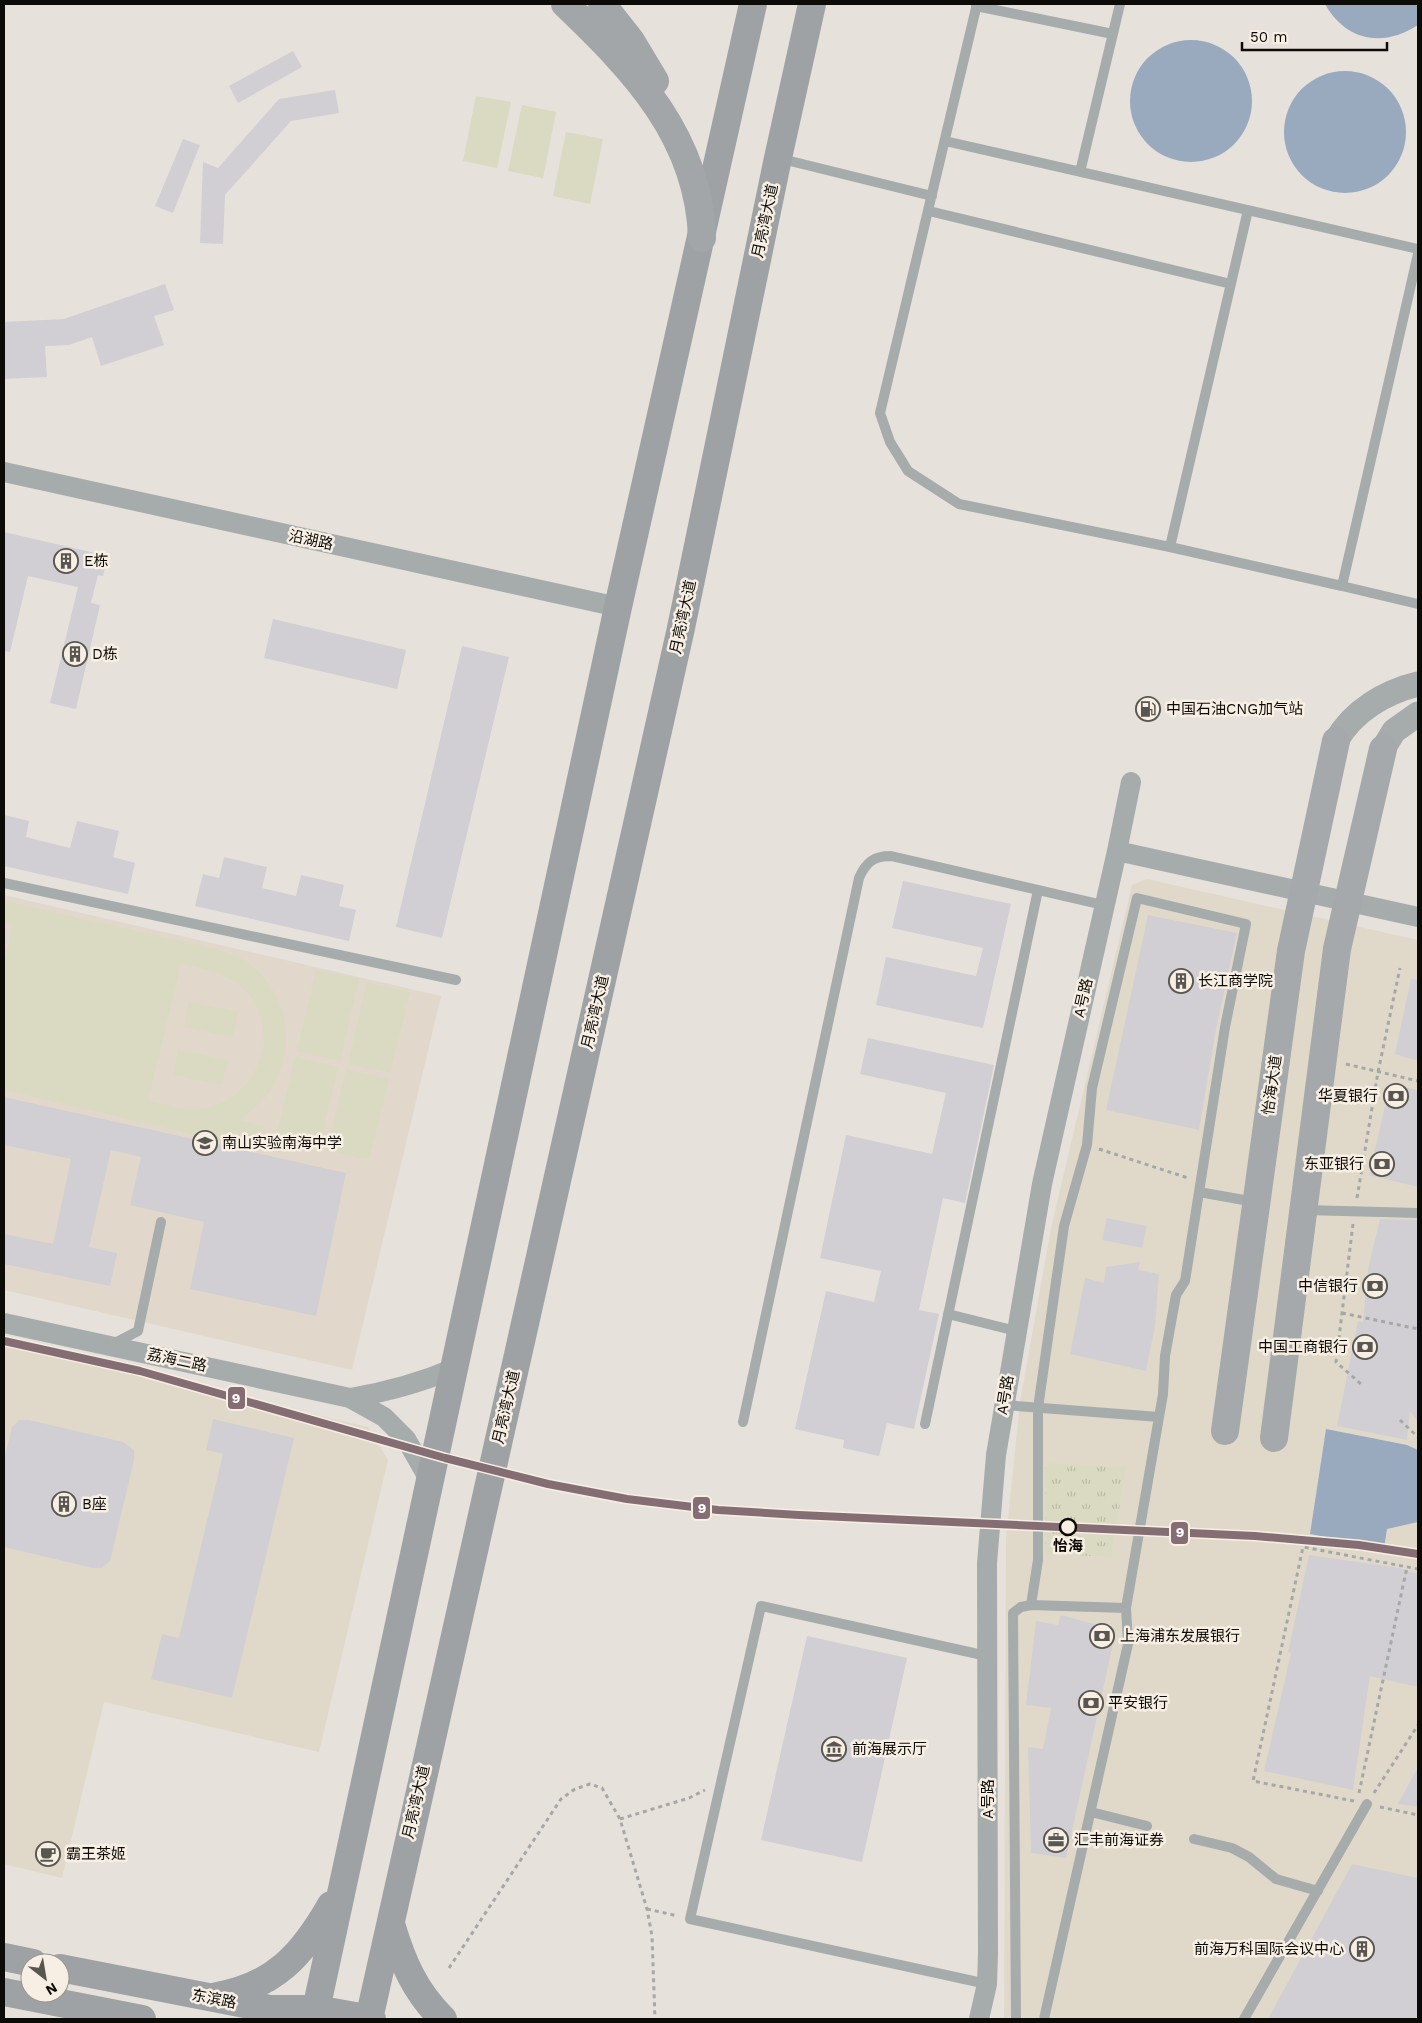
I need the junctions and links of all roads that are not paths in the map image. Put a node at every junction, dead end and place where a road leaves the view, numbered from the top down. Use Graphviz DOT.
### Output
graph roads {
  1 [pos="565,4"];
  2 [pos="602,4"];
  3 [pos="752,4"];
  4 [pos="812,4"];
  5 [pos="1120,4"];
  6 [pos="976,5"];
  7 [pos="1113,34"];
  8 [pos="679,141"];
  9 [pos="945,141"];
  10 [pos="778,158"];
  11 [pos="1080,172"];
  12 [pos="932,196"];
  13 [pos="1248,210"];
  14 [pos="929,211"];
  15 [pos="702,238"];
  16 [pos="1418,249"];
  17 [pos="1418,254"];
  18 [pos="1231,284"];
  19 [pos="4,472"];
  20 [pos="1170,546"];
  21 [pos="1342,586"];
  22 [pos="1418,604"];
  23 [pos="618,607"];
  24 [pos="1418,684"];
  25 [pos="1418,714"];
  26 [pos="1336,741"];
  27 [pos="1383,749"];
  28 [pos="1131,782"];
  29 [pos="1117,851"];
  30 [pos="4,883"];
  31 [pos="1038,890"];
  32 [pos="1304,891"];
  33 [pos="1347,901"];
  34 [pos="1104,905"];
  35 [pos="1418,917"];
  36 [pos="456,980"];
  37 [pos="1200,1187"];
  38 [pos="1256,1202"];
  39 [pos="1303,1210"];
  40 [pos="1418,1213"];
  41 [pos="161,1222"];
  42 [pos="948,1314"];
  43 [pos="4,1323"];
  44 [pos="1016,1331"];
  45 [pos="110,1346"];
  46 [pos="455,1368"];
  47 [pos="350,1398"];
  48 [pos="1004,1405"];
  49 [pos="1038,1408"];
  50 [pos="1159,1417"];
  51 [pos="743,1422"];
  52 [pos="925,1424"];
  53 [pos="1225,1431"];
  54 [pos="1274,1438"];
  55 [pos="430,1481"];
  56 [pos="1031,1605"];
  57 [pos="1126,1608"];
  58 [pos="987,1656"];
  59 [pos="1367,1804"];
  60 [pos="1091,1812"];
  61 [pos="1147,1826"];
  62 [pos="1194,1839"];
  63 [pos="344,1885"];
  64 [pos="1318,1891"];
  65 [pos="390,1921"];
  66 [pos="4,1957"];
  67 [pos="20,1960"];
  68 [pos="70,1970"];
  69 [pos="987,1984"];
  70 [pos="4,1992"];
  71 [pos="206,1998"];
  72 [pos="315,2014"];
  73 [pos="142,2019"];
  74 [pos="370,2019"];
  75 [pos="443,2019"];
  76 [pos="980,2019"];
  77 [pos="1016,2019"];
  78 [pos="1044,2019"];
  79 [pos="1244,2019"];
  1 -- 8 [label="highway"];
  2 -- 8 [label="highway"];
  3 -- 15 [label="main road"];
  4 -- 10 [label="main road, 月亮湾大道"];
  5 -- 7 [label="lane"];
  6 -- 7 [label="lane"];
  6 -- 9 [label="lane"];
  7 -- 11 [label="lane"];
  8 -- 15 [label="highway"];
  9 -- 11 [label="lane"];
  9 -- 12 [label="lane"];
  10 -- 12 [label="lane"];
  10 -- 65 [label="main road, 月亮湾大道"];
  11 -- 13 [label="lane"];
  12 -- 14 [label="lane"];
  13 -- 16 [label="lane"];
  13 -- 18 [label="lane"];
  14 -- 18 [label="lane"];
  14 -- 20 [label="lane"];
  15 -- 23 [label="main road"];
  17 -- 21 [label="lane"];
  18 -- 20 [label="lane"];
  19 -- 23 [label="street, 沿湖路"];
  20 -- 21 [label="lane"];
  21 -- 22 [label="lane"];
  23 -- 46 [label="main road"];
  24 -- 26 [label="street"];
  25 -- 27 [label="street"];
  26 -- 32 [label="main road, 怡海大道"];
  27 -- 33 [label="main road"];
  28 -- 29 [label="street, A号路"];
  29 -- 32 [label="street"];
  29 -- 34 [label="street, A号路"];
  30 -- 36 [label="lane"];
  31 -- 34 [label="lane"];
  31 -- 42 [label="lane"];
  31 -- 51 [label="lane"];
  32 -- 33 [label="street"];
  32 -- 38 [label="main road, 怡海大道"];
  33 -- 35 [label="street"];
  33 -- 39 [label="main road"];
  34 -- 44 [label="street, A号路"];
  37 -- 38 [label="lane"];
  37 -- 49 [label="lane"];
  37 -- 50 [label="lane"];
  38 -- 53 [label="main road, 怡海大道"];
  39 -- 40 [label="lane"];
  39 -- 54 [label="main road"];
  41 -- 45 [label="lane"];
  42 -- 44 [label="lane"];
  42 -- 52 [label="lane"];
  43 -- 45 [label="street, 荔海二路"];
  44 -- 48 [label="street, A号路"];
  45 -- 47 [label="street, 荔海二路"];
  46 -- 47 [label="street, 荔海二路"];
  46 -- 55 [label="main road"];
  47 -- 55 [label="street, 荔海二路"];
  48 -- 49 [label="lane"];
  48 -- 58 [label="street, A号路"];
  49 -- 50 [label="lane"];
  49 -- 56 [label="lane"];
  50 -- 57 [label="lane"];
  55 -- 63 [label="main road"];
  56 -- 57 [label="lane"];
  56 -- 77 [label="lane"];
  57 -- 60 [label="lane"];
  58 -- 69 [label="street, A号路"];
  58 -- 69 [label="lane"];
  59 -- 64 [label="lane"];
  60 -- 61 [label="lane"];
  60 -- 78 [label="lane"];
  62 -- 64 [label="lane"];
  63 -- 71 [label="main road"];
  63 -- 72 [label="main road"];
  64 -- 79 [label="lane"];
  65 -- 74 [label="main road, 月亮湾大道"];
  65 -- 75 [label="main road"];
  66 -- 67 [label="main road"];
  68 -- 71 [label="main road, 东滨路"];
  69 -- 76 [label="street, A号路"];
  70 -- 73 [label="main road"];
  71 -- 72 [label="main road, 东滨路"];
  72 -- 74 [label="main road, 东滨路"];
}
